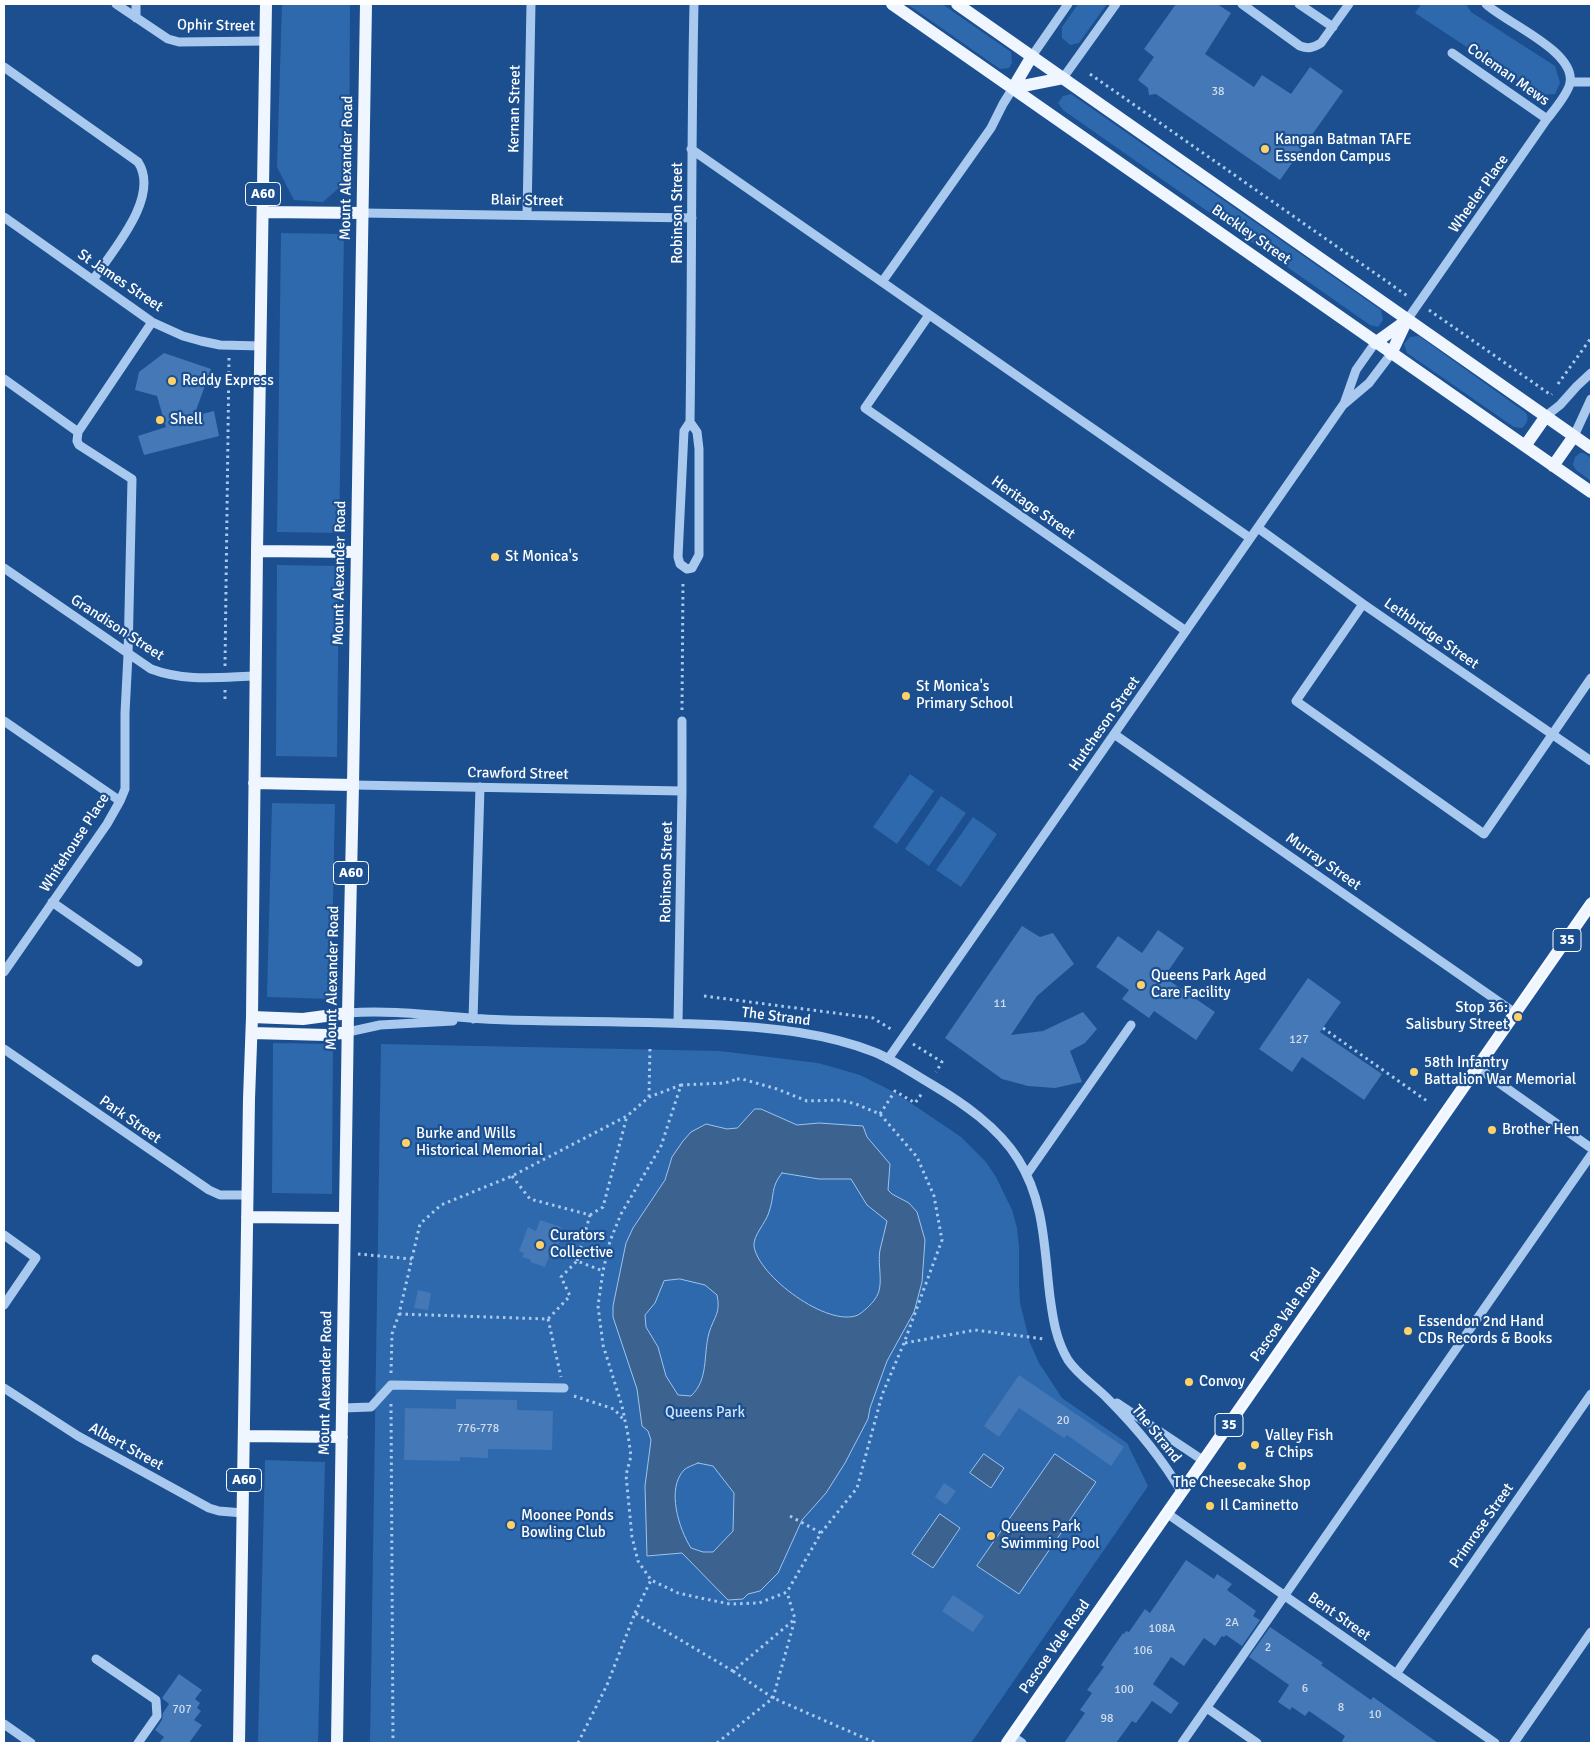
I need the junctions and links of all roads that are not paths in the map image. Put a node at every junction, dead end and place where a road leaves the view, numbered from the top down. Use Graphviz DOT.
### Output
graph roads {
  1 [pos="116,4"];
  2 [pos="136,4"];
  3 [pos="266,4"];
  4 [pos="366,4"];
  5 [pos="531,4"];
  6 [pos="694,4"];
  7 [pos="892,4"];
  8 [pos="957,4"];
  9 [pos="1068,4"];
  10 [pos="1116,4"];
  11 [pos="1242,4"];
  12 [pos="1299,4"];
  13 [pos="1349,4"];
  14 [pos="1486,4"];
  15 [pos="136,18"];
  16 [pos="1333,27"];
  17 [pos="266,41"];
  18 [pos="1452,53"];
  19 [pos="1032,56"];
  20 [pos="4,67"];
  21 [pos="1063,78"];
  22 [pos="1570,82"];
  23 [pos="1591,82"];
  24 [pos="1013,88"];
  25 [pos="1547,119"];
  26 [pos="691,149"];
  27 [pos="263,212"];
  28 [pos="362,213"];
  29 [pos="527,215"];
  30 [pos="4,218"];
  31 [pos="692,218"];
  32 [pos="93,280"];
  33 [pos="882,282"];
  34 [pos="928,315"];
  35 [pos="1407,320"];
  36 [pos="152,322"];
  37 [pos="1375,343"];
  38 [pos="261,346"];
  39 [pos="1391,354"];
  40 [pos="1591,373"];
  41 [pos="4,379"];
  42 [pos="1591,399"];
  43 [pos="1344,405"];
  44 [pos="1546,416"];
  45 [pos="690,422"];
  46 [pos="78,432"];
  47 [pos="1574,436"];
  48 [pos="1525,446"];
  49 [pos="1591,448"];
  50 [pos="1553,466"];
  51 [pos="1591,492"];
  52 [pos="1258,528"];
  53 [pos="1250,538"];
  54 [pos="257,551"];
  55 [pos="357,552"];
  56 [pos="4,568"];
  57 [pos="1363,604"];
  58 [pos="1186,631"];
  59 [pos="128,655"];
  60 [pos="256,676"];
  61 [pos="1591,678"];
  62 [pos="4,720"];
  63 [pos="682,721"];
  64 [pos="1114,734"];
  65 [pos="1552,735"];
  66 [pos="1591,761"];
  67 [pos="254,783"];
  68 [pos="353,785"];
  69 [pos="480,787"];
  70 [pos="682,791"];
  71 [pos="120,802"];
  72 [pos="52,902"];
  73 [pos="1591,904"];
  74 [pos="138,962"];
  75 [pos="4,972"];
  76 [pos="348,1013"];
  77 [pos="1516,1013"];
  78 [pos="252,1017"];
  79 [pos="473,1019"];
  80 [pos="678,1023"];
  81 [pos="1131,1025"];
  82 [pos="348,1032"];
  83 [pos="252,1033"];
  84 [pos="4,1049"];
  85 [pos="888,1058"];
  86 [pos="1478,1068"];
  87 [pos="1591,1148"];
  88 [pos="1591,1155"];
  89 [pos="1027,1174"];
  90 [pos="248,1195"];
  91 [pos="247,1217"];
  92 [pos="344,1218"];
  93 [pos="4,1236"];
  94 [pos="4,1305"];
  95 [pos="4,1388"];
  96 [pos="564,1388"];
  97 [pos="1591,1394"];
  98 [pos="1104,1395"];
  99 [pos="342,1408"];
  100 [pos="245,1436"];
  101 [pos="342,1437"];
  102 [pos="1204,1461"];
  103 [pos="1182,1493"];
  104 [pos="243,1513"];
  105 [pos="1168,1514"];
  106 [pos="1285,1596"];
  107 [pos="1591,1632"];
  108 [pos="96,1659"];
  109 [pos="1396,1674"];
  110 [pos="1207,1708"];
  111 [pos="4,1724"];
  112 [pos="1014,1741"];
  113 [pos="31,1743"];
  114 [pos="138,1743"];
  115 [pos="239,1743"];
  116 [pos="337,1743"];
  117 [pos="1182,1743"];
  118 [pos="1257,1743"];
  119 [pos="1495,1743"];
  120 [pos="1514,1743"];
  1 -- 15 [label="street, Ophir Street"];
  2 -- 15 [label="street"];
  3 -- 17 [label="main road, A60"];
  4 -- 28 [label="main road, Mount Alexander Road / A60"];
  5 -- 29 [label="street, Kernan Street"];
  6 -- 26 [label="street, Robinson Street"];
  7 -- 24 [label="main road, Buckley Street"];
  8 -- 19 [label="main road, Buckley Street"];
  9 -- 19 [label="street"];
  10 -- 21 [label="street"];
  11 -- 16 [label="street"];
  12 -- 16 [label="street"];
  13 -- 16 [label="street"];
  14 -- 22 [label="street"];
  15 -- 17 [label="street, Ophir Street"];
  17 -- 27 [label="main road, A60"];
  18 -- 25 [label="street, Coleman Mews"];
  19 -- 21 [label="main road, Buckley Street"];
  19 -- 24 [label="main road"];
  20 -- 32 [label="street"];
  21 -- 24 [label="main road"];
  21 -- 35 [label="main road, Buckley Street"];
  22 -- 23 [label="street"];
  22 -- 25 [label="street, Wheeler Place"];
  24 -- 33 [label="street"];
  24 -- 37 [label="main road, Buckley Street"];
  25 -- 35 [label="street, Wheeler Place"];
  26 -- 31 [label="street, Robinson Street"];
  26 -- 33 [label="street"];
  27 -- 28 [label="main road"];
  27 -- 38 [label="main road, A60"];
  28 -- 29 [label="street, Blair Street"];
  28 -- 55 [label="main road, Mount Alexander Road / A60"];
  29 -- 31 [label="street, Blair Street"];
  30 -- 32 [label="street, St James Street"];
  31 -- 45 [label="street, Robinson Street"];
  32 -- 36 [label="street, St James Street"];
  33 -- 34 [label="street"];
  34 -- 53 [label="street"];
  34 -- 58 [label="street, Heritage Street"];
  35 -- 37 [label="main road"];
  35 -- 39 [label="main road"];
  35 -- 44 [label="main road, Buckley Street"];
  36 -- 38 [label="street, St James Street"];
  36 -- 46 [label="street"];
  37 -- 39 [label="main road, Buckley Street"];
  37 -- 43 [label="street, Hutcheson Street"];
  38 -- 54 [label="main road, A60"];
  39 -- 43 [label="street, Hutcheson Street"];
  39 -- 48 [label="main road, Buckley Street"];
  40 -- 44 [label="street"];
  41 -- 46 [label="street"];
  42 -- 47 [label="street"];
  43 -- 52 [label="street, Hutcheson Street"];
  44 -- 47 [label="main road, Buckley Street"];
  44 -- 48 [label="main road"];
  45 -- 45 [label="street, Robinson Street"];
  46 -- 59 [label="street, Whitehouse Place"];
  47 -- 49 [label="main road, Buckley Street"];
  47 -- 50 [label="main road"];
  48 -- 50 [label="main road, Buckley Street"];
  50 -- 51 [label="main road, Buckley Street"];
  52 -- 53 [label="street, Hutcheson Street"];
  52 -- 57 [label="street, Lethbridge Street"];
  53 -- 58 [label="street, Hutcheson Street"];
  54 -- 55 [label="main road"];
  54 -- 60 [label="main road, A60"];
  55 -- 68 [label="main road, Mount Alexander Road / A60"];
  56 -- 59 [label="street, Grandison Street"];
  57 -- 65 [label="street, Lethbridge Street"];
  57 -- 65 [label="street"];
  58 -- 64 [label="street, Hutcheson Street"];
  59 -- 60 [label="street, Grandison Street"];
  59 -- 71 [label="street, Whitehouse Place"];
  60 -- 67 [label="main road, A60"];
  61 -- 65 [label="street"];
  62 -- 71 [label="street"];
  63 -- 70 [label="street, Robinson Street"];
  64 -- 77 [label="street, Murray Street"];
  64 -- 85 [label="street, Hutcheson Street"];
  65 -- 66 [label="street, Lethbridge Street"];
  67 -- 68 [label="main road"];
  67 -- 78 [label="main road, A60"];
  68 -- 69 [label="street, Crawford Street"];
  68 -- 76 [label="main road, Mount Alexander Road / A60"];
  69 -- 70 [label="street, Crawford Street"];
  69 -- 79 [label="street"];
  70 -- 80 [label="street, Robinson Street"];
  71 -- 72 [label="street, Whitehouse Place"];
  72 -- 74 [label="street"];
  72 -- 75 [label="street, Whitehouse Place"];
  73 -- 77 [label="main road, Pascoe Vale Road / 35"];
  76 -- 78 [label="main road"];
  76 -- 79 [label="street, The Strand"];
  76 -- 82 [label="main road, Mount Alexander Road / A60"];
  77 -- 86 [label="main road, Pascoe Vale Road / 35"];
  78 -- 83 [label="main road, A60"];
  79 -- 80 [label="street, The Strand"];
  79 -- 82 [label="street, The Strand"];
  80 -- 85 [label="street, The Strand"];
  81 -- 89 [label="street"];
  82 -- 83 [label="main road"];
  82 -- 92 [label="main road, Mount Alexander Road / A60"];
  83 -- 90 [label="main road, A60"];
  84 -- 90 [label="street, Park Street"];
  85 -- 89 [label="street, The Strand"];
  86 -- 87 [label="street"];
  86 -- 102 [label="main road, Pascoe Vale Road / 35"];
  88 -- 106 [label="street"];
  89 -- 98 [label="street, The Strand"];
  90 -- 91 [label="main road, A60"];
  91 -- 92 [label="main road"];
  91 -- 100 [label="main road, A60"];
  92 -- 99 [label="main road, Mount Alexander Road / A60"];
  93 -- 94 [label="street"];
  95 -- 104 [label="street, Albert Street"];
  96 -- 99 [label="street"];
  97 -- 109 [label="street, Primrose Street"];
  98 -- 102 [label="street, The Strand"];
  98 -- 103 [label="street, The Strand"];
  99 -- 101 [label="main road, Mount Alexander Road / A60"];
  100 -- 101 [label="main road"];
  100 -- 104 [label="main road, A60"];
  101 -- 116 [label="main road, Mount Alexander Road / A60"];
  102 -- 103 [label="main road, Pascoe Vale Road / 35"];
  103 -- 105 [label="main road, Pascoe Vale Road / 35"];
  104 -- 115 [label="main road, A60"];
  105 -- 106 [label="street, Bent Street"];
  105 -- 112 [label="main road, Pascoe Vale Road / 35"];
  106 -- 109 [label="street, Bent Street"];
  106 -- 110 [label="street"];
  107 -- 120 [label="street"];
  108 -- 114 [label="street"];
  109 -- 119 [label="street, Bent Street"];
  110 -- 117 [label="street"];
  110 -- 118 [label="street"];
  111 -- 113 [label="street"];
}
